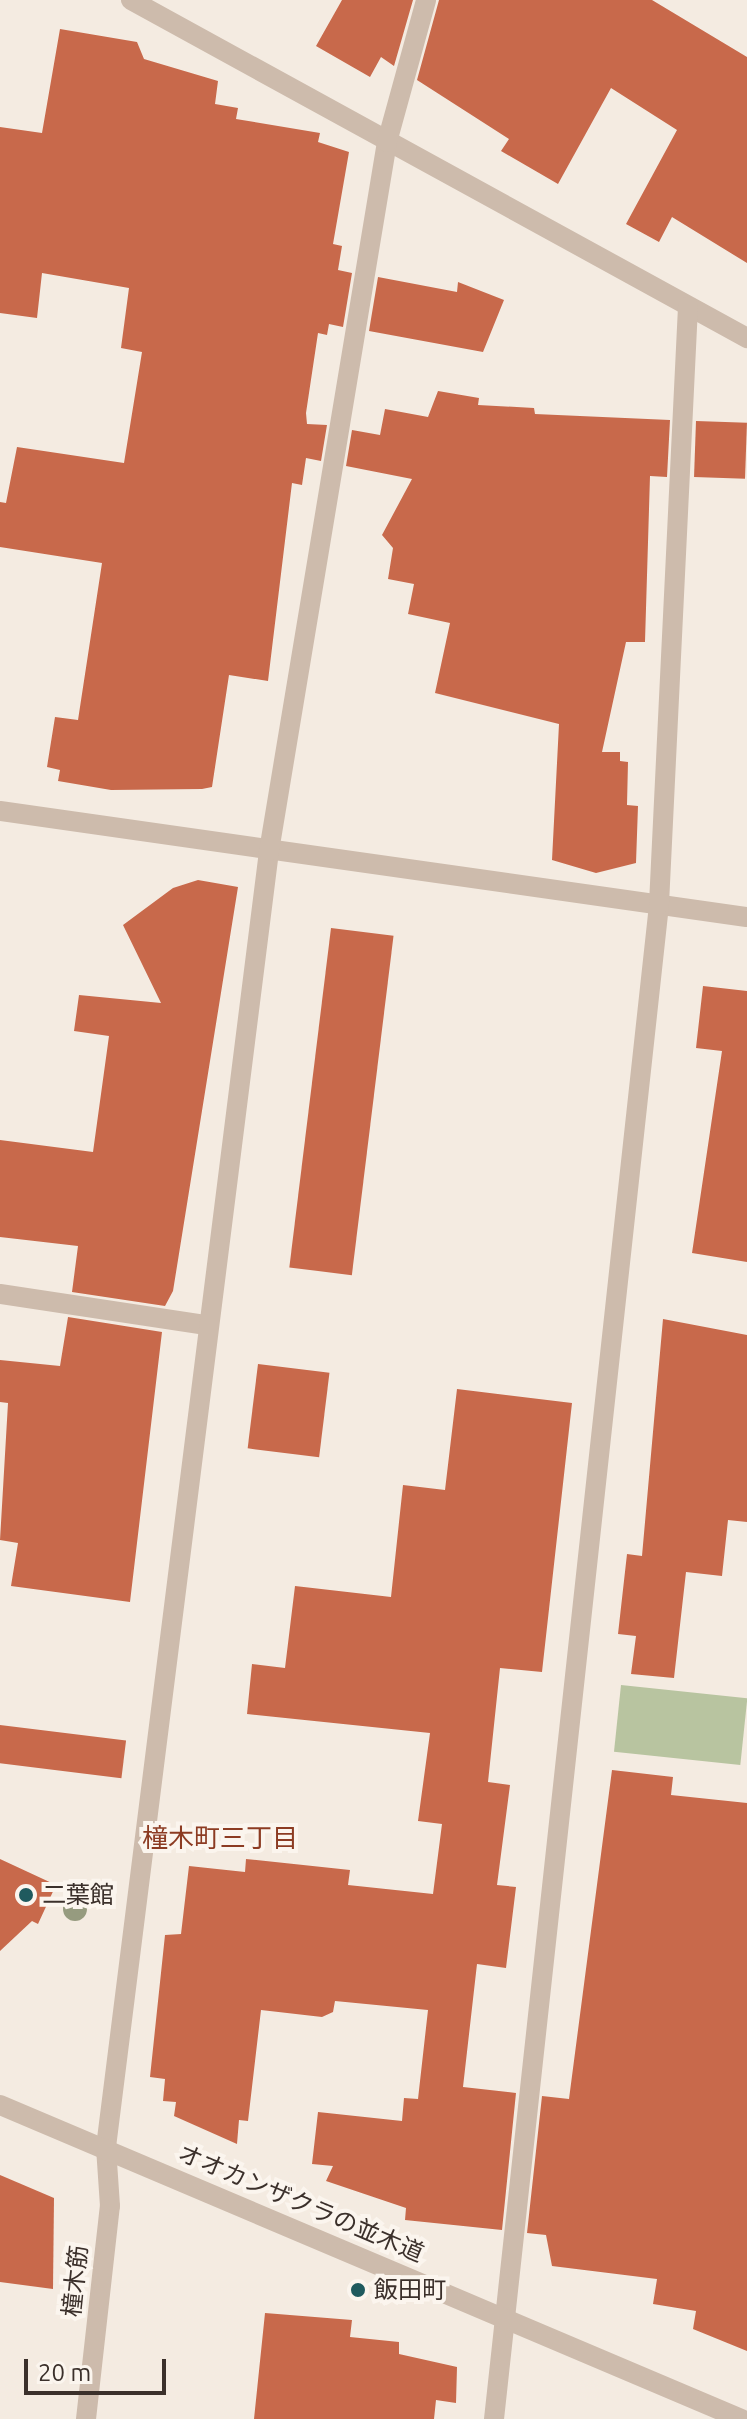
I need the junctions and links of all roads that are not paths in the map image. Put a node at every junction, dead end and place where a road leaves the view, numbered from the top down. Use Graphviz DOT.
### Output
graph roads {
  1 [pos="131,0"];
  2 [pos="426,0"];
  3 [pos="387,142"];
  4 [pos="688,307"];
  5 [pos="747,338"];
  6 [pos="0,811"];
  7 [pos="269,851"];
  8 [pos="659,904"];
  9 [pos="747,917"];
  10 [pos="0,1294"];
  11 [pos="205,1325"];
  12 [pos="0,2105"];
  13 [pos="106,2147"];
  14 [pos="505,2319"];
  15 [pos="86,2419"];
  16 [pos="494,2419"];
  17 [pos="741,2419"];
  1 -- 3 [label="street"];
  2 -- 3 [label="street, 橦木筋"];
  3 -- 4 [label="street"];
  3 -- 7 [label="street, 橦木筋"];
  4 -- 5 [label="street"];
  4 -- 8 [label="street"];
  6 -- 7 [label="street"];
  7 -- 8 [label="street"];
  7 -- 11 [label="street, 橦木筋"];
  8 -- 9 [label="street"];
  8 -- 14 [label="street"];
  10 -- 11 [label="street"];
  11 -- 13 [label="street, 橦木筋"];
  12 -- 13 [label="street, オオカンザクラの並木道"];
  13 -- 14 [label="street, オオカンザクラの並木道"];
  13 -- 15 [label="street, 橦木筋"];
  14 -- 16 [label="street"];
  14 -- 17 [label="street, オオカンザクラの並木道"];
}
